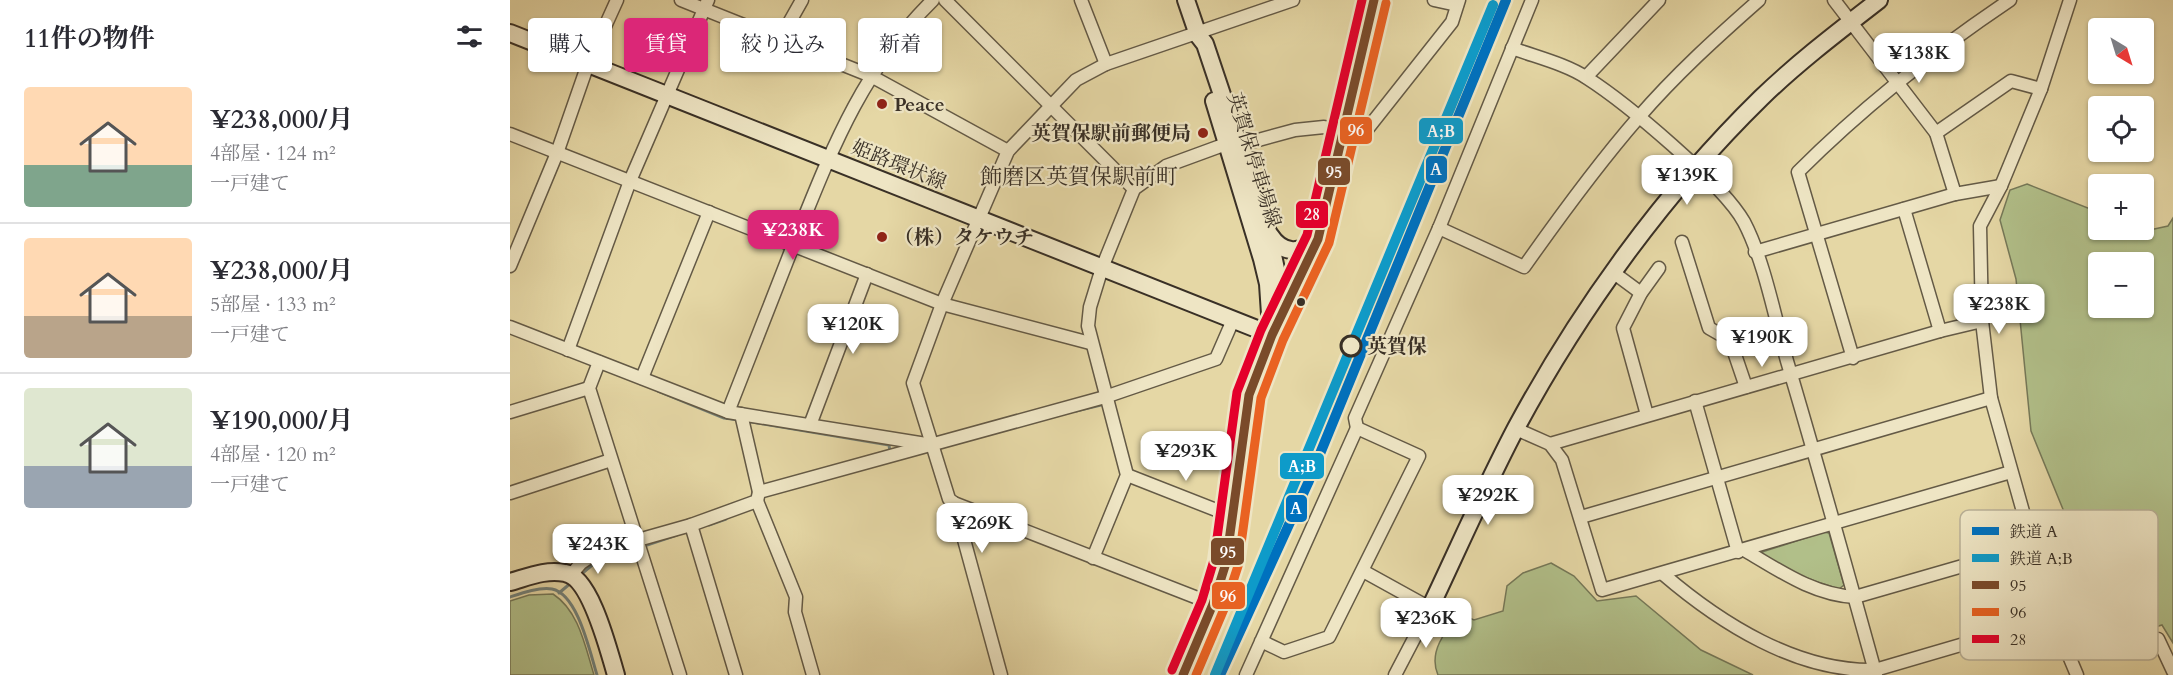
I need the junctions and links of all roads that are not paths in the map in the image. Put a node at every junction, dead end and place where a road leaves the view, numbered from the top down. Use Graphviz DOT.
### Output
graph roads {
  1 [pos="617,0"];
  2 [pos="681,0"];
  3 [pos="802,0"];
  4 [pos="933,0"];
  5 [pos="945,0"];
  6 [pos="1081,0"];
  7 [pos="1186,0"];
  8 [pos="1293,0"];
  9 [pos="1374,0"];
  10 [pos="1434,0"];
  11 [pos="1532,0"];
  12 [pos="1659,0"];
  13 [pos="1759,0"];
  14 [pos="1834,0"];
  15 [pos="1879,0"];
  16 [pos="2010,0"];
  17 [pos="2070,0"];
  18 [pos="1458,3"];
  19 [pos="705,4"];
  20 [pos="609,18"];
  21 [pos="735,18"];
  22 [pos="792,18"];
  23 [pos="1851,22"];
  24 [pos="510,33"];
  25 [pos="1198,34"];
  26 [pos="528,40"];
  27 [pos="1512,48"];
  28 [pos="1106,64"];
  29 [pos="846,66"];
  30 [pos="585,72"];
  31 [pos="608,72"];
  32 [pos="871,76"];
  33 [pos="1586,77"];
  34 [pos="1898,81"];
  35 [pos="2041,89"];
  36 [pos="667,95"];
  37 [pos="1050,106"];
  38 [pos="1639,117"];
  39 [pos="1343,132"];
  40 [pos="1936,133"];
  41 [pos="510,134"];
  42 [pos="1233,144"];
  43 [pos="1008,151"];
  44 [pos="556,153"];
  45 [pos="828,159"];
  46 [pos="1695,169"];
  47 [pos="630,181"];
  48 [pos="2001,186"];
  49 [pos="1134,189"];
  50 [pos="1956,194"];
  51 [pos="1904,209"];
  52 [pos="709,212"];
  53 [pos="978,220"];
  54 [pos="1439,228"];
  55 [pos="1268,232"];
  56 [pos="1816,233"];
  57 [pos="1318,238"];
  58 [pos="1682,242"];
  59 [pos="793,245"];
  60 [pos="1755,252"];
  61 [pos="510,266"];
  62 [pos="1102,268"];
  63 [pos="1659,268"];
  64 [pos="1614,273"];
  65 [pos="867,274"];
  66 [pos="1641,293"];
  67 [pos="942,304"];
  68 [pos="1233,320"];
  69 [pos="1280,320"];
  70 [pos="1982,321"];
  71 [pos="510,327"];
  72 [pos="1940,331"];
  73 [pos="1272,335"];
  74 [pos="1090,343"];
  75 [pos="568,350"];
  76 [pos="1852,358"];
  77 [pos="598,362"];
  78 [pos="1792,375"];
  79 [pos="642,378"];
  80 [pos="1746,387"];
  81 [pos="589,388"];
  82 [pos="1105,397"];
  83 [pos="1992,398"];
  84 [pos="1695,401"];
  85 [pos="510,412"];
  86 [pos="735,413"];
  87 [pos="1647,415"];
  88 [pos="810,425"];
  89 [pos="1357,428"];
  90 [pos="1516,429"];
  91 [pos="930,444"];
  92 [pos="1550,444"];
  93 [pos="1812,450"];
  94 [pos="611,460"];
  95 [pos="2011,472"];
  96 [pos="1127,475"];
  97 [pos="1716,479"];
  98 [pos="510,493"];
  99 [pos="758,497"];
  100 [pos="954,503"];
  101 [pos="2022,510"];
  102 [pos="1234,517"];
  103 [pos="1581,517"];
  104 [pos="1835,524"];
  105 [pos="691,525"];
  106 [pos="637,541"];
  107 [pos="1742,551"];
  108 [pos="1093,558"];
  109 [pos="1960,567"];
  110 [pos="1363,571"];
  111 [pos="1663,574"];
  112 [pos="571,575"];
  113 [pos="510,582"];
  114 [pos="1855,597"];
  115 [pos="1213,604"];
  116 [pos="1430,608"];
  117 [pos="2158,639"];
  118 [pos="1261,641"];
  119 [pos="1960,646"];
  120 [pos="2071,660"];
  121 [pos="2173,671"];
  122 [pos="1876,672"];
  123 [pos="616,675"];
  124 [pos="680,675"];
  125 [pos="736,675"];
  126 [pos="812,675"];
  127 [pos="1001,675"];
  128 [pos="1183,675"];
  129 [pos="1246,675"];
  130 [pos="1395,675"];
  131 [pos="2077,675"];
  1 -- 20 [label="street"];
  2 -- 19 [label="street"];
  3 -- 22 [label="street"];
  4 -- 32 [label="street"];
  5 -- 37 [label="street"];
  6 -- 28 [label="street"];
  7 -- 25 [label="main road, 英賀保停車場線"];
  8 -- 25 [label="street"];
  9 -- 39 [label="main road"];
  10 -- 18 [label="street"];
  11 -- 27 [label="street"];
  12 -- 33 [label="street"];
  13 -- 38 [label="street"];
  14 -- 23 [label="street"];
  15 -- 23 [label="main road"];
  16 -- 34 [label="street"];
  17 -- 35 [label="street"];
  18 -- 39 [label="street"];
  19 -- 21 [label="street"];
  19 -- 36 [label="street"];
  23 -- 34 [label="street"];
  23 -- 46 [label="main road"];
  24 -- 26 [label="main road, 姫路環状線"];
  25 -- 28 [label="street"];
  25 -- 42 [label="main road, 英賀保停車場線"];
  27 -- 33 [label="street"];
  27 -- 54 [label="street"];
  28 -- 37 [label="street"];
  29 -- 32 [label="street"];
  30 -- 44 [label="street"];
  31 -- 36 [label="main road, 姫路環状線"];
  32 -- 43 [label="street"];
  32 -- 45 [label="street"];
  33 -- 38 [label="street"];
  34 -- 40 [label="street"];
  34 -- 56 [label="street"];
  35 -- 40 [label="street"];
  35 -- 48 [label="street"];
  36 -- 45 [label="main road, 姫路環状線"];
  36 -- 47 [label="street"];
  37 -- 43 [label="street"];
  37 -- 49 [label="street"];
  38 -- 46 [label="street"];
  38 -- 54 [label="street"];
  39 -- 42 [label="street"];
  39 -- 57 [label="main road"];
  40 -- 50 [label="street"];
  41 -- 44 [label="street"];
  42 -- 49 [label="street"];
  42 -- 55 [label="main road, 英賀保停車場線"];
  42 -- 73 [label="main road, 英賀保停車場線"];
  43 -- 53 [label="street"];
  44 -- 47 [label="street"];
  44 -- 61 [label="street"];
  45 -- 53 [label="main road, 姫路環状線"];
  45 -- 59 [label="street"];
  46 -- 60 [label="street"];
  46 -- 64 [label="main road"];
  47 -- 52 [label="street"];
  47 -- 75 [label="street"];
  48 -- 50 [label="street"];
  48 -- 70 [label="street"];
  49 -- 62 [label="street"];
  50 -- 51 [label="street"];
  51 -- 56 [label="street"];
  51 -- 72 [label="street"];
  52 -- 59 [label="street"];
  52 -- 79 [label="street"];
  53 -- 62 [label="main road, 姫路環状線"];
  53 -- 67 [label="street"];
  54 -- 89 [label="street"];
  55 -- 57 [label="main road"];
  55 -- 69 [label="main road, 英賀保停車場線"];
  56 -- 60 [label="street"];
  56 -- 76 [label="street"];
  57 -- 69 [label="main road"];
  58 -- 80 [label="street"];
  59 -- 65 [label="street"];
  59 -- 86 [label="street"];
  60 -- 78 [label="street"];
  62 -- 68 [label="main road, 姫路環状線"];
  62 -- 74 [label="street"];
  63 -- 66 [label="street"];
  64 -- 66 [label="street"];
  64 -- 90 [label="main road"];
  65 -- 67 [label="street"];
  65 -- 88 [label="street"];
  66 -- 87 [label="street"];
  67 -- 74 [label="street"];
  67 -- 91 [label="street"];
  68 -- 73 [label="main road, 姫路環状線"];
  68 -- 82 [label="street"];
  69 -- 73 [label="main road"];
  70 -- 72 [label="street"];
  70 -- 83 [label="street"];
  71 -- 75 [label="street"];
  72 -- 76 [label="street"];
  73 -- 102 [label="main road"];
  74 -- 82 [label="street"];
  75 -- 77 [label="street"];
  76 -- 78 [label="street"];
  77 -- 79 [label="street"];
  77 -- 81 [label="street"];
  78 -- 80 [label="street"];
  78 -- 93 [label="street"];
  79 -- 86 [label="street"];
  80 -- 84 [label="street"];
  81 -- 85 [label="street"];
  81 -- 94 [label="street"];
  82 -- 91 [label="street"];
  82 -- 96 [label="street"];
  83 -- 93 [label="street"];
  83 -- 95 [label="street"];
  84 -- 87 [label="street"];
  84 -- 97 [label="street"];
  86 -- 88 [label="street"];
  86 -- 99 [label="street"];
  87 -- 92 [label="street"];
  88 -- 91 [label="street"];
  89 -- 110 [label="street"];
  89 -- 118 [label="street"];
  90 -- 92 [label="street"];
  90 -- 116 [label="main road"];
  91 -- 99 [label="street"];
  91 -- 100 [label="street"];
  92 -- 103 [label="street"];
  93 -- 97 [label="street"];
  93 -- 104 [label="street"];
  94 -- 98 [label="street"];
  94 -- 106 [label="street"];
  95 -- 101 [label="street"];
  95 -- 104 [label="street"];
  96 -- 102 [label="street"];
  96 -- 108 [label="street"];
  97 -- 103 [label="street"];
  97 -- 107 [label="street"];
  99 -- 105 [label="street"];
  99 -- 126 [label="street"];
  100 -- 108 [label="street"];
  100 -- 127 [label="street"];
  102 -- 115 [label="main road"];
  103 -- 111 [label="street"];
  104 -- 107 [label="street"];
  104 -- 114 [label="street"];
  105 -- 106 [label="street"];
  105 -- 125 [label="street"];
  106 -- 112 [label="street"];
  106 -- 124 [label="street"];
  107 -- 111 [label="street"];
  107 -- 114 [label="street"];
  108 -- 115 [label="street"];
  109 -- 114 [label="street"];
  110 -- 116 [label="street"];
  110 -- 118 [label="street"];
  111 -- 122 [label="street"];
  112 -- 113 [label="main road"];
  112 -- 123 [label="main road"];
  114 -- 122 [label="street"];
  115 -- 128 [label="main road"];
  116 -- 130 [label="street"];
  117 -- 121 [label="street"];
  118 -- 129 [label="street"];
  119 -- 122 [label="street"];
  120 -- 131 [label="street"];
}
